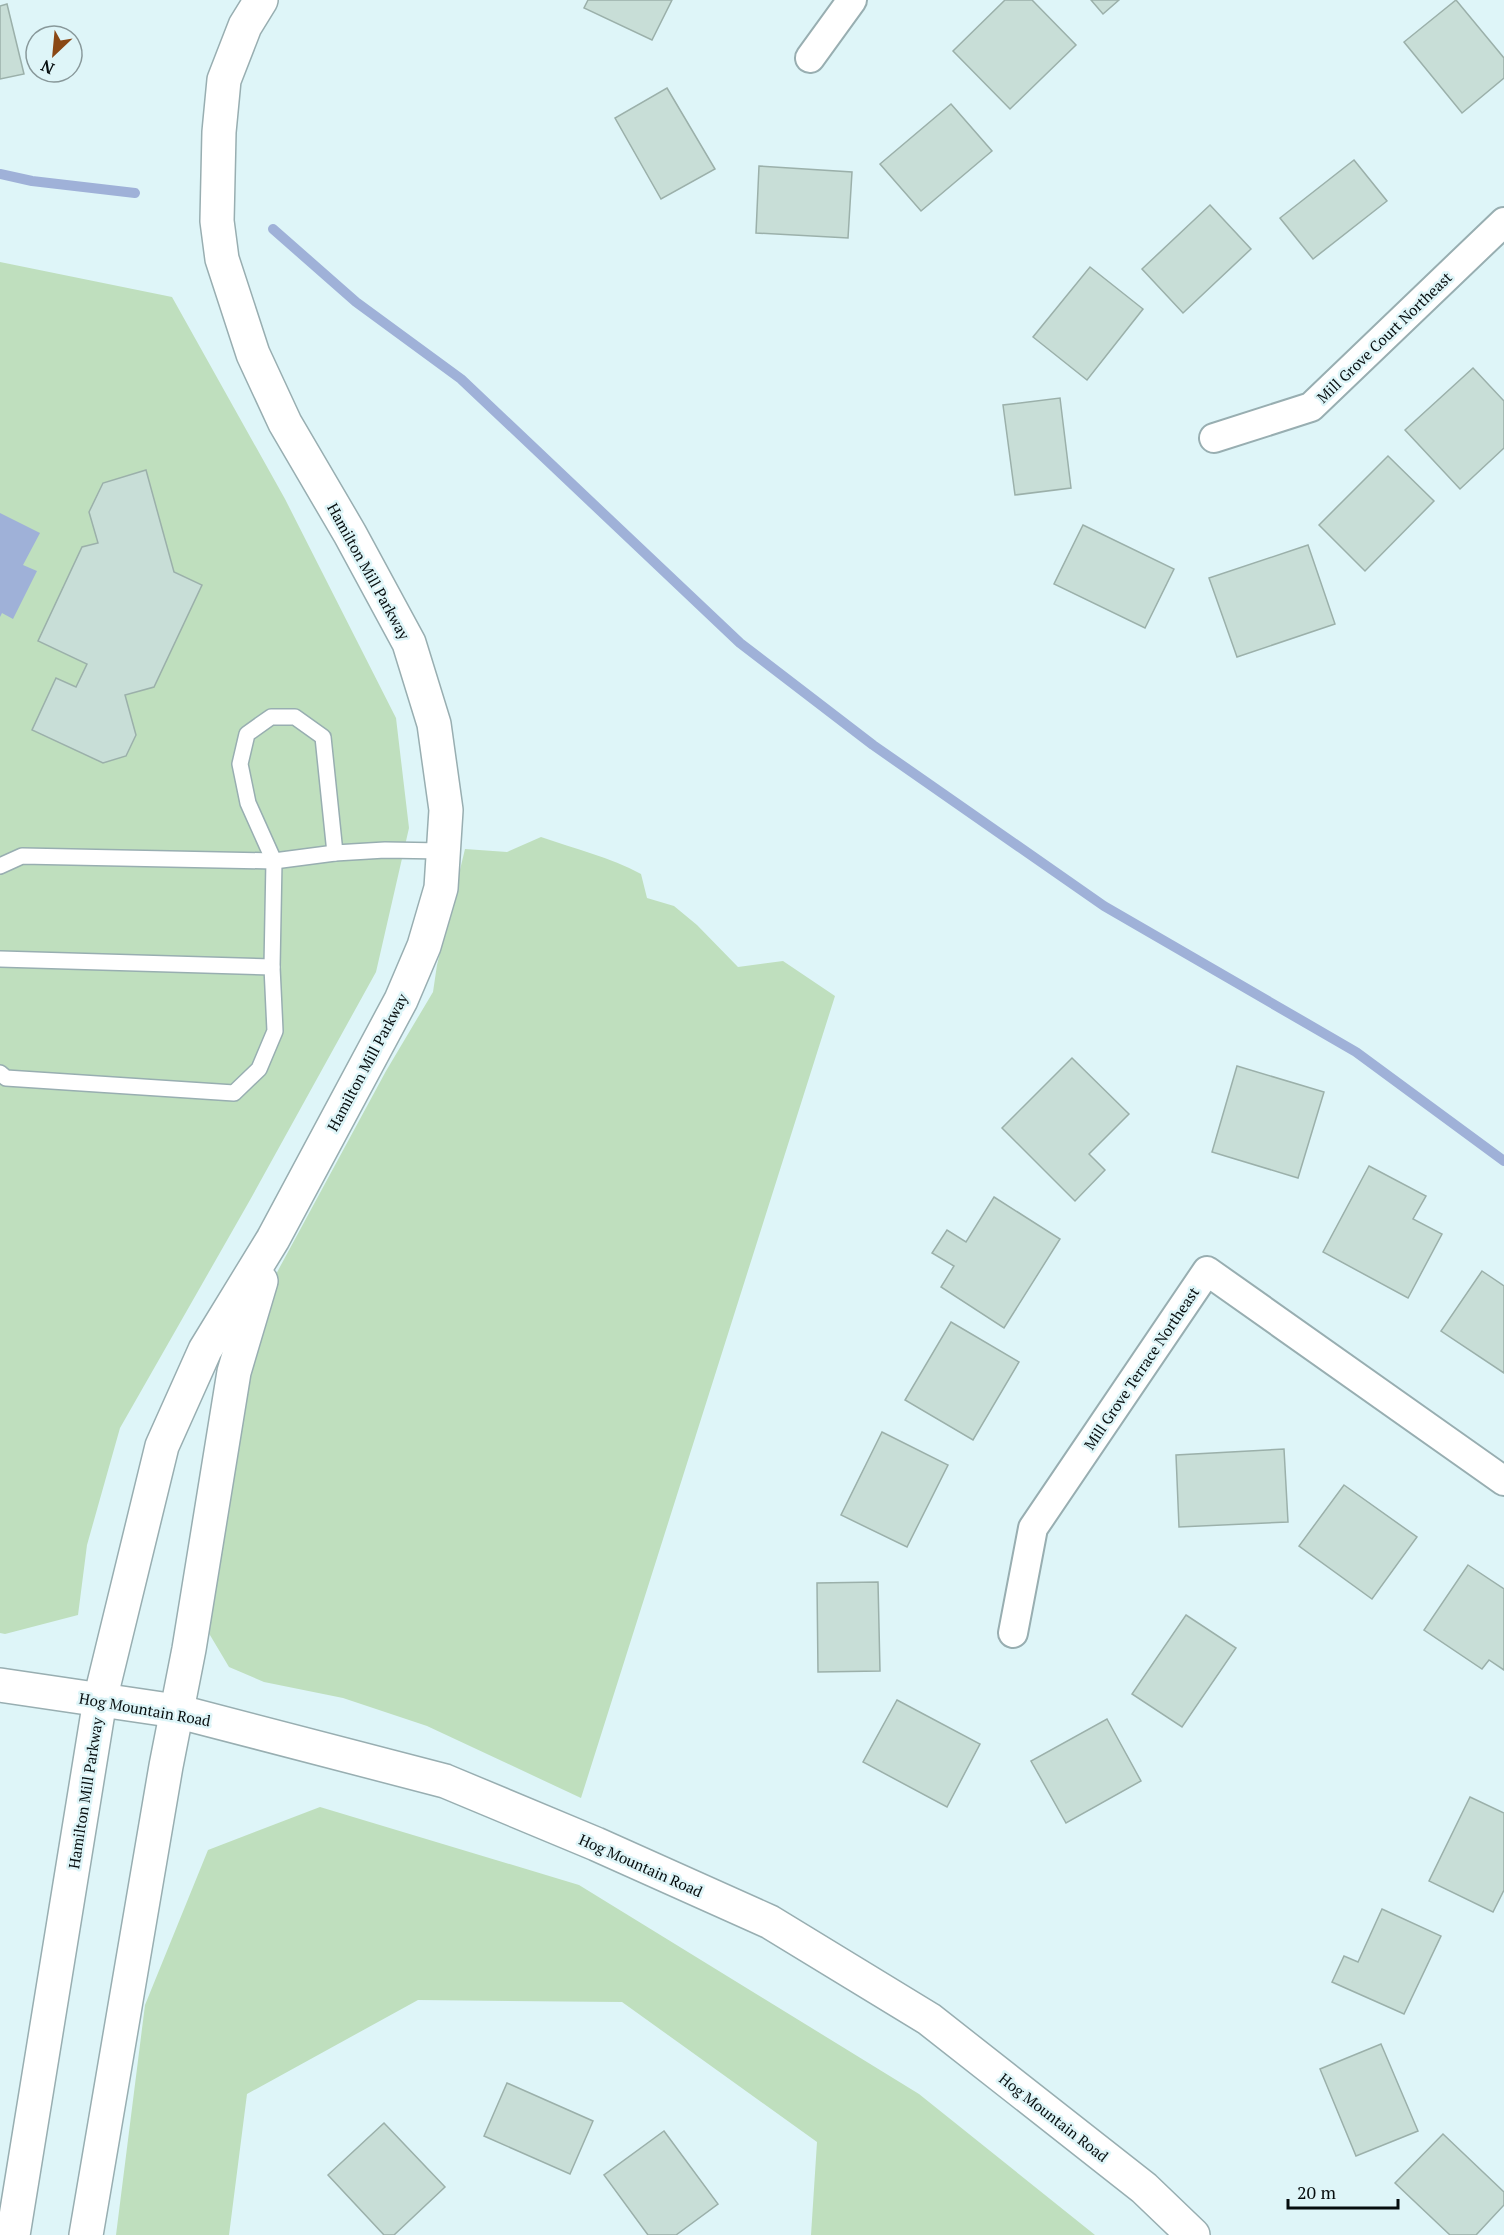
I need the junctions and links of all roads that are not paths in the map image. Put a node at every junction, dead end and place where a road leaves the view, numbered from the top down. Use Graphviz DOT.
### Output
graph roads {
  1 [pos="261,0"];
  2 [pos="852,0"];
  3 [pos="810,58"];
  4 [pos="1504,222"];
  5 [pos="1214,438"];
  6 [pos="443,851"];
  7 [pos="335,853"];
  8 [pos="274,861"];
  9 [pos="0,866"];
  10 [pos="0,959"];
  11 [pos="272,967"];
  12 [pos="0,1073"];
  13 [pos="273,1239"];
  14 [pos="1504,1481"];
  15 [pos="1013,1633"];
  16 [pos="0,1685"];
  17 [pos="100,1700"];
  18 [pos="176,1712"];
  19 [pos="13,2235"];
  20 [pos="86,2235"];
  21 [pos="1193,2235"];
  1 -- 6 [label="street, Hamilton Mill Parkway"];
  2 -- 3 [label="street"];
  4 -- 5 [label="street, Mill Grove Court Northeast"];
  6 -- 7 [label="lane"];
  6 -- 13 [label="street, Hamilton Mill Parkway"];
  7 -- 8 [label="lane"];
  7 -- 8 [label="lane"];
  8 -- 9 [label="lane"];
  8 -- 11 [label="lane"];
  10 -- 11 [label="lane"];
  11 -- 12 [label="lane"];
  13 -- 17 [label="street, Hamilton Mill Parkway"];
  13 -- 18 [label="street, Hamilton Mill Parkway"];
  14 -- 15 [label="street, Mill Grove Terrace Northeast"];
  16 -- 17 [label="street, Hog Mountain Road"];
  17 -- 18 [label="street, Hog Mountain Road"];
  17 -- 19 [label="street, Hamilton Mill Parkway"];
  18 -- 20 [label="street, Hamilton Mill Parkway"];
  18 -- 21 [label="street, Hog Mountain Road"];
}
